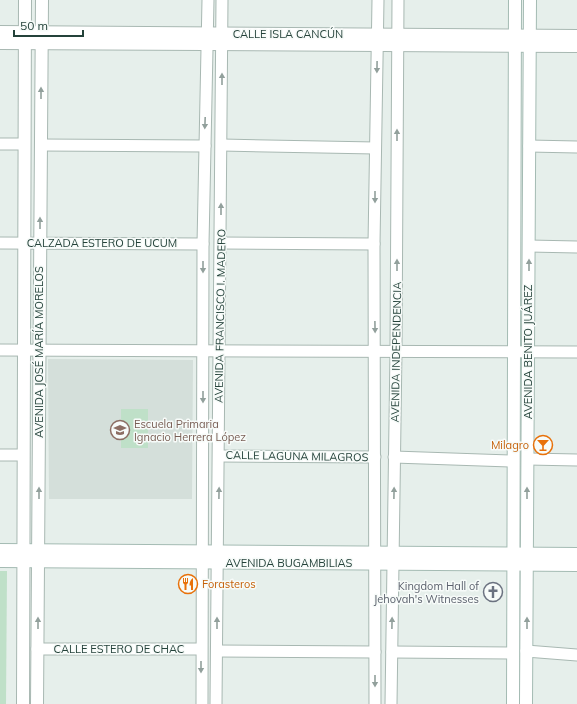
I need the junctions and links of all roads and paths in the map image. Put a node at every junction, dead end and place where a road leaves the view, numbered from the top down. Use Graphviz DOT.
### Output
graph roads {
  1 [pos="25,0"];
  2 [pos="42,0"];
  3 [pos="208,0"];
  4 [pos="222,0"];
  5 [pos="378,0"];
  6 [pos="398,0"];
  7 [pos="515,0"];
  8 [pos="530,0"];
  9 [pos="0,32"];
  10 [pos="577,36"];
  11 [pos="25,37"];
  12 [pos="42,38"];
  13 [pos="207,39"];
  14 [pos="222,39"];
  15 [pos="377,40"];
  16 [pos="398,40"];
  17 [pos="514,41"];
  18 [pos="530,41"];
  19 [pos="0,43"];
  20 [pos="577,46"];
  21 [pos="0,144"];
  22 [pos="24,144"];
  23 [pos="41,145"];
  24 [pos="222,145"];
  25 [pos="205,146"];
  26 [pos="530,146"];
  27 [pos="577,147"];
  28 [pos="375,148"];
  29 [pos="0,243"];
  30 [pos="24,243"];
  31 [pos="40,243"];
  32 [pos="221,243"];
  33 [pos="203,244"];
  34 [pos="374,244"];
  35 [pos="529,246"];
  36 [pos="577,247"];
  37 [pos="0,350"];
  38 [pos="24,350"];
  39 [pos="39,350"];
  40 [pos="203,350"];
  41 [pos="219,350"];
  42 [pos="376,351"];
  43 [pos="396,351"];
  44 [pos="528,352"];
  45 [pos="577,352"];
  46 [pos="514,353"];
  47 [pos="0,455"];
  48 [pos="24,455"];
  49 [pos="219,456"];
  50 [pos="375,457"];
  51 [pos="394,457"];
  52 [pos="528,459"];
  53 [pos="577,460"];
  54 [pos="513,461"];
  55 [pos="0,550"];
  56 [pos="577,554"];
  57 [pos="23,556"];
  58 [pos="38,556"];
  59 [pos="203,556"];
  60 [pos="217,556"];
  61 [pos="376,557"];
  62 [pos="393,558"];
  63 [pos="513,558"];
  64 [pos="527,558"];
  65 [pos="0,561"];
  66 [pos="577,565"];
  67 [pos="37,649"];
  68 [pos="201,649"];
  69 [pos="217,651"];
  70 [pos="526,651"];
  71 [pos="375,652"];
  72 [pos="392,652"];
  73 [pos="513,653"];
  74 [pos="577,655"];
  75 [pos="23,704"];
  76 [pos="37,704"];
  77 [pos="202,704"];
  78 [pos="216,704"];
  79 [pos="375,704"];
  80 [pos="391,704"];
  81 [pos="513,704"];
  82 [pos="526,704"];
  1 -- 11 [label="main road, AVENIDA JOSÉ MARÍA MORELOS"];
  2 -- 12 [label="main road, AVENIDA JOSÉ MARÍA MORELOS"];
  3 -- 13 [label="street, AVENIDA FRANCISCO I. MADERO"];
  4 -- 14 [label="street, AVENIDA FRANCISCO I. MADERO"];
  5 -- 15 [label="street, AVENIDA INDEPENDENCIA"];
  6 -- 16 [label="street, AVENIDA INDEPENDENCIA"];
  7 -- 17 [label="main road, AVENIDA BENITO JUÁREZ"];
  8 -- 18 [label="main road, AVENIDA BENITO JUÁREZ"];
  9 -- 11 [label="main road, CALLE ISLA CANCÚN"];
  10 -- 18 [label="main road, CALLE ISLA CANCÚN"];
  11 -- 12 [label="main road, CALLE ISLA CANCÚN"];
  11 -- 19 [label="main road, CALLE ISLA CANCÚN"];
  11 -- 22 [label="main road, AVENIDA JOSÉ MARÍA MORELOS"];
  12 -- 13 [label="main road, CALLE ISLA CANCÚN"];
  23 -- 12 [label="main road, AVENIDA JOSÉ MARÍA MORELOS, one-way"];
  13 -- 14 [label="main road, CALLE ISLA CANCÚN"];
  13 -- 25 [label="street, AVENIDA FRANCISCO I. MADERO, one-way"];
  14 -- 15 [label="main road, CALLE ISLA CANCÚN"];
  24 -- 14 [label="street, AVENIDA FRANCISCO I. MADERO, one-way"];
  15 -- 16 [label="main road, CALLE ISLA CANCÚN"];
  15 -- 28 [label="street, AVENIDA INDEPENDENCIA, one-way"];
  16 -- 17 [label="main road, CALLE ISLA CANCÚN"];
  43 -- 16 [label="street, AVENIDA INDEPENDENCIA, one-way"];
  17 -- 18 [label="main road, CALLE ISLA CANCÚN"];
  17 -- 46 [label="main road, AVENIDA BENITO JUÁREZ"];
  18 -- 20 [label="main road, CALLE ISLA CANCÚN"];
  18 -- 26 [label="main road, AVENIDA BENITO JUÁREZ"];
  21 -- 22 [label="street"];
  22 -- 30 [label="main road, AVENIDA JOSÉ MARÍA MORELOS"];
  23 -- 25 [label="street"];
  31 -- 23 [label="main road, AVENIDA JOSÉ MARÍA MORELOS, one-way"];
  24 -- 28 [label="street"];
  32 -- 24 [label="street, AVENIDA FRANCISCO I. MADERO, one-way"];
  25 -- 33 [label="street, AVENIDA FRANCISCO I. MADERO"];
  26 -- 27 [label="street"];
  26 -- 35 [label="main road, AVENIDA BENITO JUÁREZ"];
  28 -- 34 [label="street, AVENIDA INDEPENDENCIA, one-way"];
  29 -- 30 [label="street, CALZADA ESTERO DE UCUM"];
  30 -- 31 [label="street, CALZADA ESTERO DE UCUM"];
  30 -- 38 [label="main road, AVENIDA JOSÉ MARÍA MORELOS"];
  31 -- 33 [label="street, CALZADA ESTERO DE UCUM"];
  31 -- 39 [label="main road, AVENIDA JOSÉ MARÍA MORELOS"];
  32 -- 34 [label="street"];
  32 -- 41 [label="street, AVENIDA FRANCISCO I. MADERO"];
  33 -- 40 [label="street, AVENIDA FRANCISCO I. MADERO, one-way"];
  34 -- 42 [label="street, AVENIDA INDEPENDENCIA, one-way"];
  35 -- 36 [label="street"];
  44 -- 35 [label="main road, AVENIDA BENITO JUÁREZ, one-way"];
  37 -- 38 [label="street"];
  38 -- 39 [label="street"];
  38 -- 48 [label="main road, AVENIDA JOSÉ MARÍA MORELOS"];
  39 -- 40 [label="street"];
  58 -- 39 [label="main road, AVENIDA JOSÉ MARÍA MORELOS, one-way"];
  40 -- 41 [label="street"];
  40 -- 59 [label="street, AVENIDA FRANCISCO I. MADERO, one-way"];
  41 -- 42 [label="street"];
  41 -- 49 [label="street, AVENIDA FRANCISCO I. MADERO"];
  42 -- 43 [label="street"];
  42 -- 50 [label="street, AVENIDA INDEPENDENCIA"];
  43 -- 46 [label="street"];
  43 -- 51 [label="street, AVENIDA INDEPENDENCIA"];
  44 -- 45 [label="street"];
  44 -- 46 [label="street"];
  44 -- 52 [label="main road, AVENIDA BENITO JUÁREZ"];
  46 -- 54 [label="main road, AVENIDA BENITO JUÁREZ"];
  47 -- 48 [label="street"];
  48 -- 57 [label="main road, AVENIDA JOSÉ MARÍA MORELOS"];
  49 -- 50 [label="street, CALLE LAGUNA MILAGROS"];
  60 -- 49 [label="street, AVENIDA FRANCISCO I. MADERO, one-way"];
  50 -- 61 [label="street, AVENIDA INDEPENDENCIA"];
  51 -- 54 [label="street"];
  62 -- 51 [label="street, AVENIDA INDEPENDENCIA, one-way"];
  52 -- 53 [label="street"];
  64 -- 52 [label="main road, AVENIDA BENITO JUÁREZ, one-way"];
  54 -- 63 [label="main road, AVENIDA BENITO JUÁREZ"];
  55 -- 57 [label="main road, AVENIDA BUGAMBILIAS"];
  56 -- 64 [label="main road, AVENIDA BUGAMBILIAS"];
  57 -- 58 [label="main road, AVENIDA BUGAMBILIAS"];
  57 -- 65 [label="main road, AVENIDA BUGAMBILIAS"];
  57 -- 75 [label="main road, AVENIDA JOSÉ MARÍA MORELOS"];
  58 -- 59 [label="main road, AVENIDA BUGAMBILIAS"];
  67 -- 58 [label="main road, AVENIDA JOSÉ MARÍA MORELOS, one-way"];
  59 -- 60 [label="main road, AVENIDA BUGAMBILIAS"];
  59 -- 68 [label="street, AVENIDA FRANCISCO I. MADERO"];
  60 -- 61 [label="main road, AVENIDA BUGAMBILIAS"];
  69 -- 60 [label="street, AVENIDA FRANCISCO I. MADERO, one-way"];
  61 -- 62 [label="main road, AVENIDA BUGAMBILIAS"];
  61 -- 71 [label="street, AVENIDA INDEPENDENCIA"];
  62 -- 63 [label="main road, AVENIDA BUGAMBILIAS"];
  72 -- 62 [label="street, AVENIDA INDEPENDENCIA, one-way"];
  63 -- 64 [label="main road, AVENIDA BUGAMBILIAS"];
  63 -- 73 [label="main road, AVENIDA BENITO JUÁREZ"];
  64 -- 66 [label="main road, AVENIDA BUGAMBILIAS"];
  70 -- 64 [label="main road, AVENIDA BENITO JUÁREZ, one-way"];
  67 -- 68 [label="street, CALLE ESTERO DE CHAC"];
  67 -- 76 [label="main road, AVENIDA JOSÉ MARÍA MORELOS"];
  68 -- 77 [label="street, AVENIDA FRANCISCO I. MADERO, one-way"];
  69 -- 71 [label="street"];
  69 -- 78 [label="street, AVENIDA FRANCISCO I. MADERO"];
  70 -- 74 [label="street"];
  70 -- 82 [label="main road, AVENIDA BENITO JUÁREZ"];
  71 -- 79 [label="street, AVENIDA INDEPENDENCIA, one-way"];
  72 -- 73 [label="street"];
  72 -- 80 [label="street, AVENIDA INDEPENDENCIA"];
  73 -- 81 [label="main road, AVENIDA BENITO JUÁREZ"];
}
